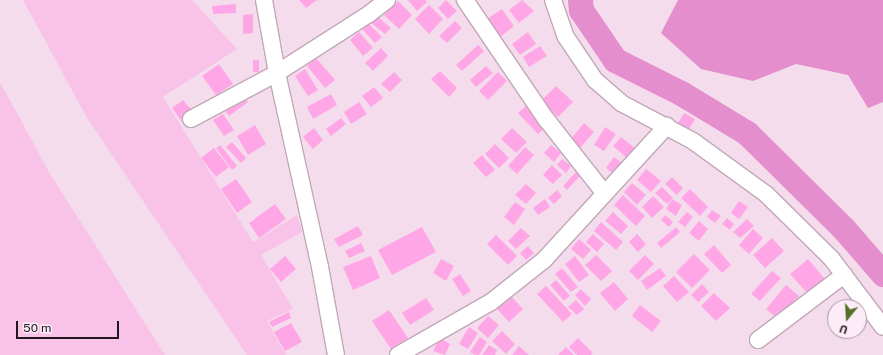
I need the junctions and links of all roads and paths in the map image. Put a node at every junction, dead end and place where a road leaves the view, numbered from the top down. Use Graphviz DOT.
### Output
graph roads {
  1 [pos="264,0"];
  2 [pos="387,0"];
  3 [pos="465,0"];
  4 [pos="553,0"];
  5 [pos="277,73"];
  6 [pos="191,119"];
  7 [pos="667,126"];
  8 [pos="605,194"];
  9 [pos="844,275"];
  10 [pos="883,327"];
  11 [pos="758,340"];
  12 [pos="336,355"];
  13 [pos="398,355"];
  1 -- 5 [label="street"];
  2 -- 5 [label="street"];
  3 -- 8 [label="street"];
  4 -- 7 [label="street"];
  5 -- 6 [label="street"];
  5 -- 12 [label="street"];
  7 -- 8 [label="street"];
  7 -- 9 [label="street"];
  8 -- 13 [label="street"];
  9 -- 10 [label="street"];
  9 -- 11 [label="street"];
}
